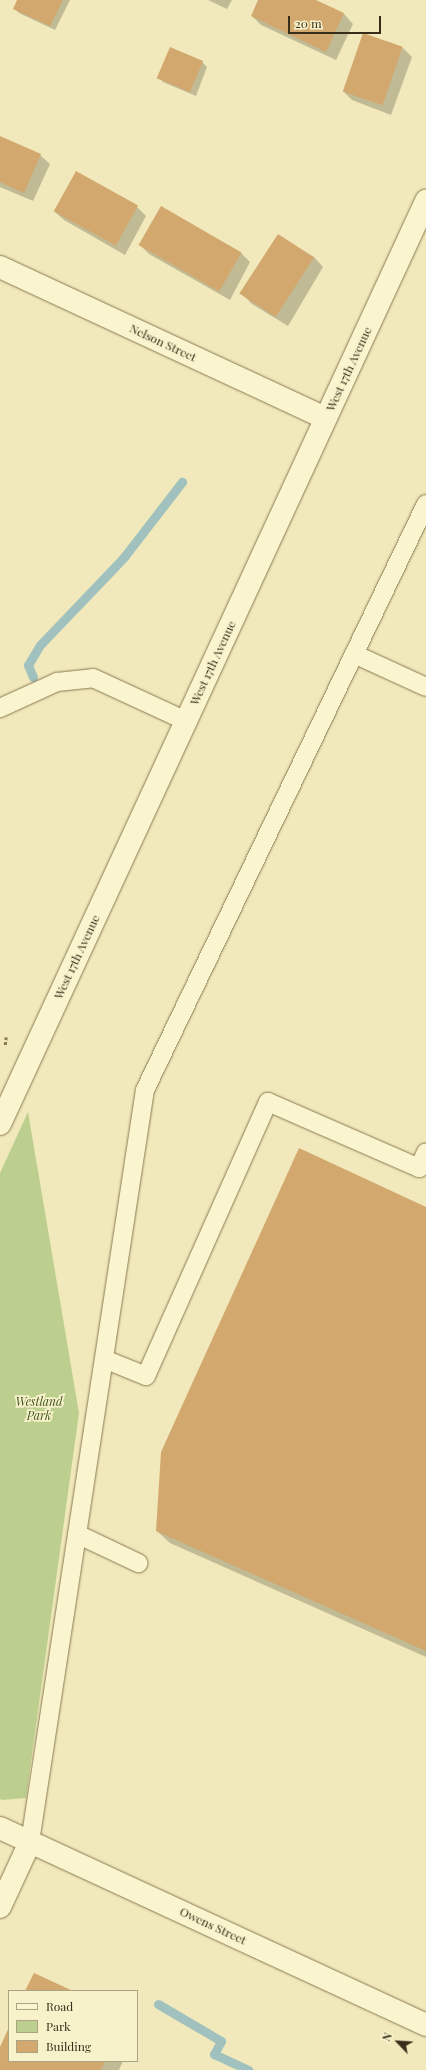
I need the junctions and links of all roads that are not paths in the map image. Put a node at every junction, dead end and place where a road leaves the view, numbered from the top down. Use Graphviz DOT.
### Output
graph roads {
  1 [pos="426,201"];
  2 [pos="0,267"];
  3 [pos="326,418"];
  4 [pos="426,504"];
  5 [pos="354,654"];
  6 [pos="426,687"];
  7 [pos="0,708"];
  8 [pos="186,721"];
  9 [pos="0,1124"];
  10 [pos="426,1152"];
  11 [pos="104,1359"];
  12 [pos="77,1534"];
  13 [pos="138,1563"];
  14 [pos="0,1828"];
  15 [pos="30,1842"];
  16 [pos="0,1907"];
  17 [pos="426,2025"];
  1 -- 3 [label="street, West 17th Avenue"];
  2 -- 3 [label="street, Nelson Street"];
  3 -- 8 [label="street, West 17th Avenue"];
  4 -- 5 [label="lane"];
  5 -- 6 [label="lane"];
  5 -- 11 [label="lane"];
  7 -- 8 [label="lane"];
  8 -- 9 [label="street, West 17th Avenue"];
  10 -- 11 [label="lane"];
  11 -- 12 [label="lane"];
  12 -- 13 [label="lane"];
  12 -- 15 [label="lane"];
  14 -- 15 [label="street, Owens Street"];
  15 -- 16 [label="street"];
  15 -- 17 [label="street, Owens Street"];
}
